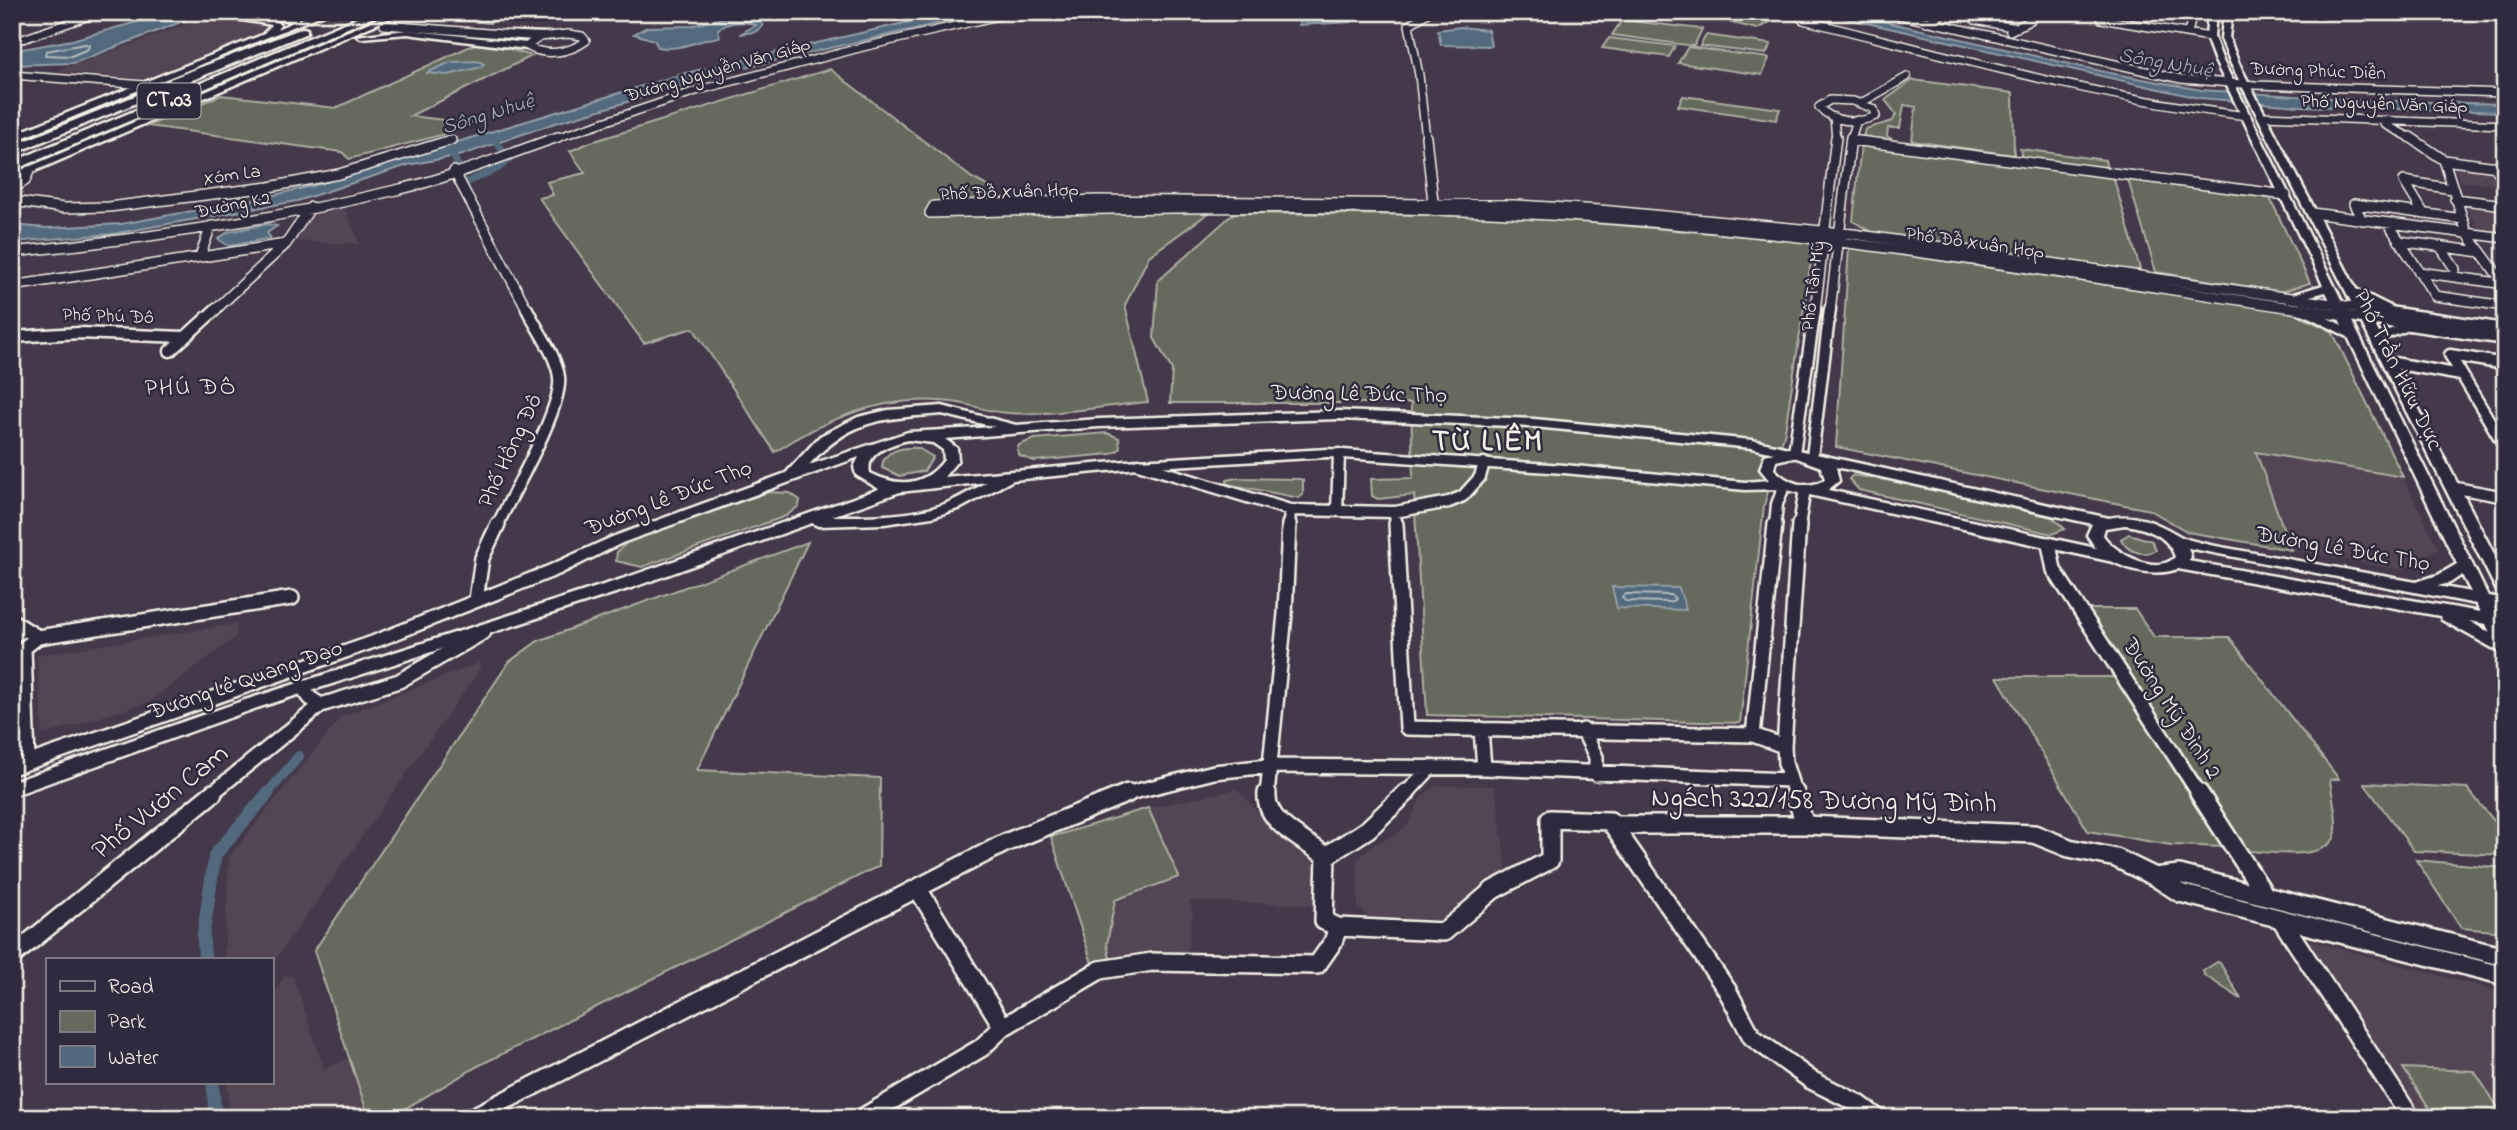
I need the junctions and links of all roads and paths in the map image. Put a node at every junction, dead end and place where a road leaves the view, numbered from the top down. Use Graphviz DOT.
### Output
graph roads {
  1 [pos="23,12"];
  2 [pos="200,12"];
  3 [pos="233,12"];
  4 [pos="256,12"];
  5 [pos="325,12"];
  6 [pos="350,12"];
  7 [pos="380,12"];
  8 [pos="400,12"];
  9 [pos="407,12"];
  10 [pos="1016,12"];
  11 [pos="1429,12"];
  12 [pos="1792,12"];
  13 [pos="1886,12"];
  14 [pos="1945,12"];
  15 [pos="2106,12"];
  16 [pos="2193,12"];
  17 [pos="12,13"];
  18 [pos="100,13"];
  19 [pos="2211,13"];
  20 [pos="2228,13"];
  21 [pos="2031,20"];
  22 [pos="1927,22"];
  23 [pos="1975,22"];
  24 [pos="314,27"];
  25 [pos="2014,29"];
  26 [pos="2188,33"];
  27 [pos="545,36"];
  28 [pos="264,37"];
  29 [pos="2210,37"];
  30 [pos="12,38"];
  31 [pos="329,39"];
  32 [pos="1998,39"];
  33 [pos="528,45"];
  34 [pos="12,75"];
  35 [pos="1908,77"];
  36 [pos="145,85"];
  37 [pos="2232,85"];
  38 [pos="2247,86"];
  39 [pos="2505,93"];
  40 [pos="1861,103"];
  41 [pos="2247,116"];
  42 [pos="2262,116"];
  43 [pos="1834,117"];
  44 [pos="1857,120"];
  45 [pos="2381,121"];
  46 [pos="2505,125"];
  47 [pos="451,140"];
  48 [pos="1851,140"];
  49 [pos="12,142"];
  50 [pos="12,150"];
  51 [pos="64,156"];
  52 [pos="494,156"];
  53 [pos="2444,160"];
  54 [pos="2494,166"];
  55 [pos="12,167"];
  56 [pos="2505,168"];
  57 [pos="29,171"];
  58 [pos="454,171"];
  59 [pos="12,178"];
  60 [pos="2505,181"];
  61 [pos="12,189"];
  62 [pos="2452,189"];
  63 [pos="2286,195"];
  64 [pos="2304,197"];
  65 [pos="2455,199"];
  66 [pos="12,201"];
  67 [pos="2505,205"];
  68 [pos="1249,206"];
  69 [pos="312,207"];
  70 [pos="1434,208"];
  71 [pos="2312,213"];
  72 [pos="2424,214"];
  73 [pos="2463,219"];
  74 [pos="2362,220"];
  75 [pos="2388,223"];
  76 [pos="211,226"];
  77 [pos="2467,233"];
  78 [pos="1825,235"];
  79 [pos="1839,237"];
  80 [pos="2505,238"];
  81 [pos="2399,240"];
  82 [pos="286,244"];
  83 [pos="2440,246"];
  84 [pos="2481,252"];
  85 [pos="13,253"];
  86 [pos="200,256"];
  87 [pos="2416,268"];
  88 [pos="2458,274"];
  89 [pos="2503,281"];
  90 [pos="12,286"];
  91 [pos="2331,287"];
  92 [pos="2351,291"];
  93 [pos="2286,298"];
  94 [pos="2479,302"];
  95 [pos="2505,306"];
  96 [pos="2299,309"];
  97 [pos="2343,311"];
  98 [pos="2363,314"];
  99 [pos="2400,314"];
  100 [pos="2413,326"];
  101 [pos="2505,329"];
  102 [pos="2355,336"];
  103 [pos="12,337"];
  104 [pos="184,337"];
  105 [pos="2375,338"];
  106 [pos="2505,340"];
  107 [pos="170,351"];
  108 [pos="2388,362"];
  109 [pos="2501,363"];
  110 [pos="2505,373"];
  111 [pos="2461,375"];
  112 [pos="1026,430"];
  113 [pos="922,436"];
  114 [pos="880,444"];
  115 [pos="2505,447"];
  116 [pos="1794,453"];
  117 [pos="1339,454"];
  118 [pos="1812,457"];
  119 [pos="1484,463"];
  120 [pos="1138,464"];
  121 [pos="1028,472"];
  122 [pos="788,479"];
  123 [pos="926,482"];
  124 [pos="1785,484"];
  125 [pos="2451,487"];
  126 [pos="897,488"];
  127 [pos="1805,489"];
  128 [pos="2505,497"];
  129 [pos="1290,510"];
  130 [pos="1337,511"];
  131 [pos="1395,512"];
  132 [pos="805,521"];
  133 [pos="2105,522"];
  134 [pos="2174,539"];
  135 [pos="2049,544"];
  136 [pos="2118,558"];
  137 [pos="2466,563"];
  138 [pos="2178,564"];
  139 [pos="2500,579"];
  140 [pos="2418,587"];
  141 [pos="292,598"];
  142 [pos="477,600"];
  143 [pos="2484,600"];
  144 [pos="2505,604"];
  145 [pos="2432,608"];
  146 [pos="12,621"];
  147 [pos="2499,621"];
  148 [pos="497,625"];
  149 [pos="32,633"];
  150 [pos="12,636"];
  151 [pos="2505,647"];
  152 [pos="18,650"];
  153 [pos="302,687"];
  154 [pos="321,705"];
  155 [pos="1481,729"];
  156 [pos="1583,730"];
  157 [pos="1753,735"];
  158 [pos="1784,746"];
  159 [pos="20,765"];
  160 [pos="1269,766"];
  161 [pos="1430,767"];
  162 [pos="1483,768"];
  163 [pos="1596,774"];
  164 [pos="1790,780"];
  165 [pos="12,789"];
  166 [pos="1611,823"];
  167 [pos="1805,825"];
  168 [pos="1326,856"];
  169 [pos="2155,877"];
  170 [pos="918,889"];
  171 [pos="2265,895"];
  172 [pos="2282,921"];
  173 [pos="1338,927"];
  174 [pos="12,956"];
  175 [pos="2505,957"];
  176 [pos="2505,976"];
  177 [pos="1003,1027"];
  178 [pos="471,1118"];
  179 [pos="862,1118"];
  180 [pos="1877,1118"];
  181 [pos="2412,1118"];
  1 -- 17 [label="street"];
  2 -- 28 [label="main road"];
  3 -- 4 [label="street"];
  5 -- 28 [label="main road"];
  6 -- 24 [label="highway, CT.03"];
  7 -- 31 [label="highway, CT.03"];
  8 -- 31 [label="main road"];
  9 -- 27 [label="main road"];
  10 -- 52 [label="street, Đường Nguyễn Văn Giáp"];
  11 -- 70 [label="street"];
  12 -- 41 [label="street"];
  13 -- 22 [label="street, Đường Phúc Diễn"];
  14 -- 22 [label="street"];
  15 -- 26 [label="street"];
  16 -- 19 [label="street"];
  16 -- 26 [label="street"];
  18 -- 30 [label="street"];
  19 -- 29 [label="main road"];
  20 -- 38 [label="main road, Phố Trần Hữu Dực"];
  21 -- 25 [label="street"];
  22 -- 32 [label="street, Đường Phúc Diễn"];
  23 -- 25 [label="street"];
  24 -- 49 [label="highway"];
  24 -- 50 [label="highway, CT.03"];
  25 -- 32 [label="street"];
  26 -- 29 [label="street"];
  27 -- 33 [label="street"];
  27 -- 33 [label="street"];
  27 -- 33 [label="street"];
  28 -- 36 [label="main road"];
  29 -- 37 [label="main road, Phố Trần Hữu Dực"];
  31 -- 33 [label="main road"];
  31 -- 51 [label="highway"];
  31 -- 55 [label="highway, CT.03"];
  32 -- 37 [label="street, Đường Phúc Diễn"];
  34 -- 36 [label="street"];
  35 -- 40 [label="street"];
  36 -- 49 [label="main road"];
  37 -- 38 [label="street, Đường Phúc Diễn"];
  37 -- 41 [label="main road, Phố Trần Hữu Dực"];
  38 -- 39 [label="street, Đường Phúc Diễn"];
  38 -- 42 [label="main road, Phố Trần Hữu Dực"];
  40 -- 43 [label="street, Phố Tân Mỹ"];
  40 -- 44 [label="street, Phố Tân Mỹ"];
  41 -- 63 [label="main road, Phố Trần Hữu Dực"];
  42 -- 45 [label="street, Phố Nguyễn Văn Giáp"];
  42 -- 64 [label="main road, Phố Trần Hữu Dực"];
  43 -- 44 [label="street"];
  43 -- 78 [label="street, Phố Tân Mỹ"];
  44 -- 48 [label="street, Phố Tân Mỹ"];
  45 -- 46 [label="street, Phố Nguyễn Văn Giáp"];
  45 -- 53 [label="street"];
  47 -- 66 [label="street, Xóm La"];
  48 -- 63 [label="street"];
  48 -- 79 [label="street, Phố Tân Mỹ"];
  51 -- 57 [label="main road"];
  52 -- 58 [label="street, Đường K2"];
  53 -- 54 [label="street"];
  53 -- 62 [label="street"];
  54 -- 56 [label="street"];
  54 -- 60 [label="street"];
  57 -- 59 [label="main road"];
  57 -- 61 [label="street"];
  58 -- 69 [label="street, Đường K2"];
  58 -- 142 [label="street, Phố Hồng Đô"];
  62 -- 65 [label="street"];
  62 -- 72 [label="street"];
  63 -- 64 [label="main road"];
  63 -- 91 [label="main road, Phố Trần Hữu Dực"];
  64 -- 71 [label="main road, Phố Trần Hữu Dực"];
  65 -- 67 [label="street"];
  65 -- 73 [label="street"];
  68 -- 68 [label="street, Phố Đỗ Xuân Hợp"];
  68 -- 70 [label="street, Phố Đỗ Xuân Hợp"];
  69 -- 76 [label="street, Đường K2"];
  69 -- 82 [label="street"];
  70 -- 78 [label="street, Phố Đỗ Xuân Hợp"];
  71 -- 74 [label="street"];
  71 -- 92 [label="main road, Phố Trần Hữu Dực"];
  72 -- 73 [label="street"];
  72 -- 74 [label="street"];
  73 -- 77 [label="street"];
  74 -- 75 [label="street"];
  75 -- 77 [label="street"];
  75 -- 81 [label="street"];
  76 -- 85 [label="street, Đường K2"];
  76 -- 86 [label="street"];
  77 -- 80 [label="street"];
  77 -- 84 [label="street"];
  78 -- 79 [label="street, Phố Đỗ Xuân Hợp"];
  78 -- 116 [label="street, Phố Tân Mỹ"];
  79 -- 93 [label="street, Phố Đỗ Xuân Hợp"];
  79 -- 96 [label="street, Phố Đỗ Xuân Hợp"];
  79 -- 118 [label="street, Phố Tân Mỹ"];
  81 -- 83 [label="street"];
  81 -- 87 [label="street"];
  82 -- 86 [label="street"];
  82 -- 104 [label="street"];
  83 -- 84 [label="street"];
  83 -- 88 [label="street"];
  84 -- 89 [label="street"];
  86 -- 90 [label="street"];
  87 -- 88 [label="street"];
  87 -- 94 [label="street"];
  88 -- 89 [label="street"];
  88 -- 94 [label="street"];
  91 -- 93 [label="main road"];
  91 -- 97 [label="main road, Phố Trần Hữu Dực"];
  92 -- 98 [label="main road, Phố Trần Hữu Dực"];
  92 -- 99 [label="main road"];
  93 -- 97 [label="street, Phố Đỗ Xuân Hợp"];
  94 -- 95 [label="street"];
  96 -- 97 [label="street, Phố Đỗ Xuân Hợp"];
  96 -- 102 [label="main road"];
  97 -- 98 [label="street"];
  97 -- 102 [label="main road, Phố Trần Hữu Dực"];
  98 -- 99 [label="street"];
  98 -- 100 [label="street"];
  98 -- 105 [label="main road, Phố Trần Hữu Dực"];
  99 -- 101 [label="street"];
  100 -- 105 [label="main road"];
  100 -- 106 [label="street"];
  102 -- 137 [label="main road, Phố Trần Hữu Dực"];
  103 -- 104 [label="street, Phố Phú Đô"];
  104 -- 107 [label="street, Phố Phú Đô"];
  105 -- 108 [label="main road, Phố Trần Hữu Dực"];
  108 -- 111 [label="street"];
  108 -- 125 [label="main road, Phố Trần Hữu Dực"];
  109 -- 110 [label="street"];
  109 -- 111 [label="street"];
  111 -- 115 [label="street"];
  112 -- 113 [label="main road, Đường Lê Đức Thọ"];
  112 -- 116 [label="main road, Đường Lê Đức Thọ"];
  112 -- 122 [label="main road"];
  113 -- 114 [label="main road, Đường Lê Đức Thọ"];
  113 -- 123 [label="main road"];
  114 -- 122 [label="main road, Đường Lê Đức Thọ"];
  114 -- 126 [label="main road"];
  116 -- 118 [label="main road, Đường Lê Đức Thọ"];
  116 -- 124 [label="main road"];
  117 -- 119 [label="main road"];
  117 -- 120 [label="main road"];
  117 -- 130 [label="street"];
  118 -- 127 [label="main road"];
  118 -- 133 [label="main road"];
  119 -- 124 [label="main road"];
  119 -- 131 [label="street"];
  120 -- 121 [label="main road"];
  120 -- 129 [label="street"];
  121 -- 123 [label="main road"];
  121 -- 132 [label="main road"];
  122 -- 142 [label="main road, Đường Lê Đức Thọ"];
  123 -- 126 [label="main road"];
  124 -- 127 [label="main road"];
  124 -- 157 [label="street"];
  125 -- 128 [label="street"];
  125 -- 139 [label="main road, Phố Trần Hữu Dực"];
  126 -- 132 [label="main road"];
  127 -- 135 [label="main road"];
  127 -- 158 [label="street"];
  129 -- 130 [label="street"];
  129 -- 160 [label="street"];
  130 -- 131 [label="street"];
  131 -- 155 [label="street"];
  132 -- 148 [label="main road"];
  133 -- 134 [label="main road, Đường Lê Đức Thọ"];
  133 -- 136 [label="main road"];
  134 -- 138 [label="main road"];
  134 -- 140 [label="main road, Đường Lê Đức Thọ"];
  135 -- 136 [label="main road"];
  135 -- 171 [label="street, Đường Mỹ Đình 2"];
  136 -- 138 [label="main road, Đường Lê Đức Thọ"];
  137 -- 139 [label="main road"];
  137 -- 140 [label="main road"];
  137 -- 143 [label="main road, Phố Trần Hữu Dực"];
  138 -- 145 [label="main road, Đường Lê Đức Thọ"];
  140 -- 143 [label="main road, Đường Lê Đức Thọ"];
  140 -- 145 [label="main road"];
  141 -- 149 [label="street"];
  142 -- 159 [label="main road, Đường Lê Quang Đạo"];
  143 -- 144 [label="main road, Đường Lê Đức Thọ"];
  143 -- 147 [label="main road, Phố Trần Hữu Dực"];
  145 -- 147 [label="main road, Đường Lê Đức Thọ"];
  145 -- 151 [label="main road"];
  146 -- 149 [label="street"];
  147 -- 151 [label="main road, Phố Trần Hữu Dực"];
  148 -- 153 [label="main road, Đường Lê Quang Đạo"];
  148 -- 154 [label="street"];
  149 -- 150 [label="street"];
  149 -- 152 [label="street"];
  152 -- 159 [label="street"];
  153 -- 154 [label="street"];
  153 -- 165 [label="main road, Đường Lê Quang Đạo"];
  154 -- 174 [label="street, Phố Vườn Cam"];
  155 -- 156 [label="street"];
  155 -- 162 [label="street"];
  156 -- 157 [label="street"];
  156 -- 163 [label="street"];
  157 -- 158 [label="street"];
  158 -- 164 [label="street"];
  160 -- 161 [label="street"];
  160 -- 168 [label="street"];
  160 -- 170 [label="street"];
  161 -- 162 [label="street"];
  161 -- 168 [label="street"];
  162 -- 163 [label="street"];
  163 -- 164 [label="street"];
  164 -- 167 [label="street"];
  166 -- 167 [label="street, Ngách 322/158 Đường Mỹ Đình"];
  166 -- 173 [label="street, Ngách 322/158 Đường Mỹ Đình"];
  166 -- 180 [label="street"];
  167 -- 169 [label="street, Ngách 322/158 Đường Mỹ Đình"];
  168 -- 173 [label="street"];
  169 -- 171 [label="street"];
  169 -- 172 [label="street, Ngách 322/158 Đường Mỹ Đình"];
  170 -- 177 [label="street"];
  170 -- 178 [label="street"];
  171 -- 175 [label="street"];
  172 -- 176 [label="street"];
  172 -- 181 [label="street"];
  173 -- 177 [label="street"];
  177 -- 179 [label="street"];
}
